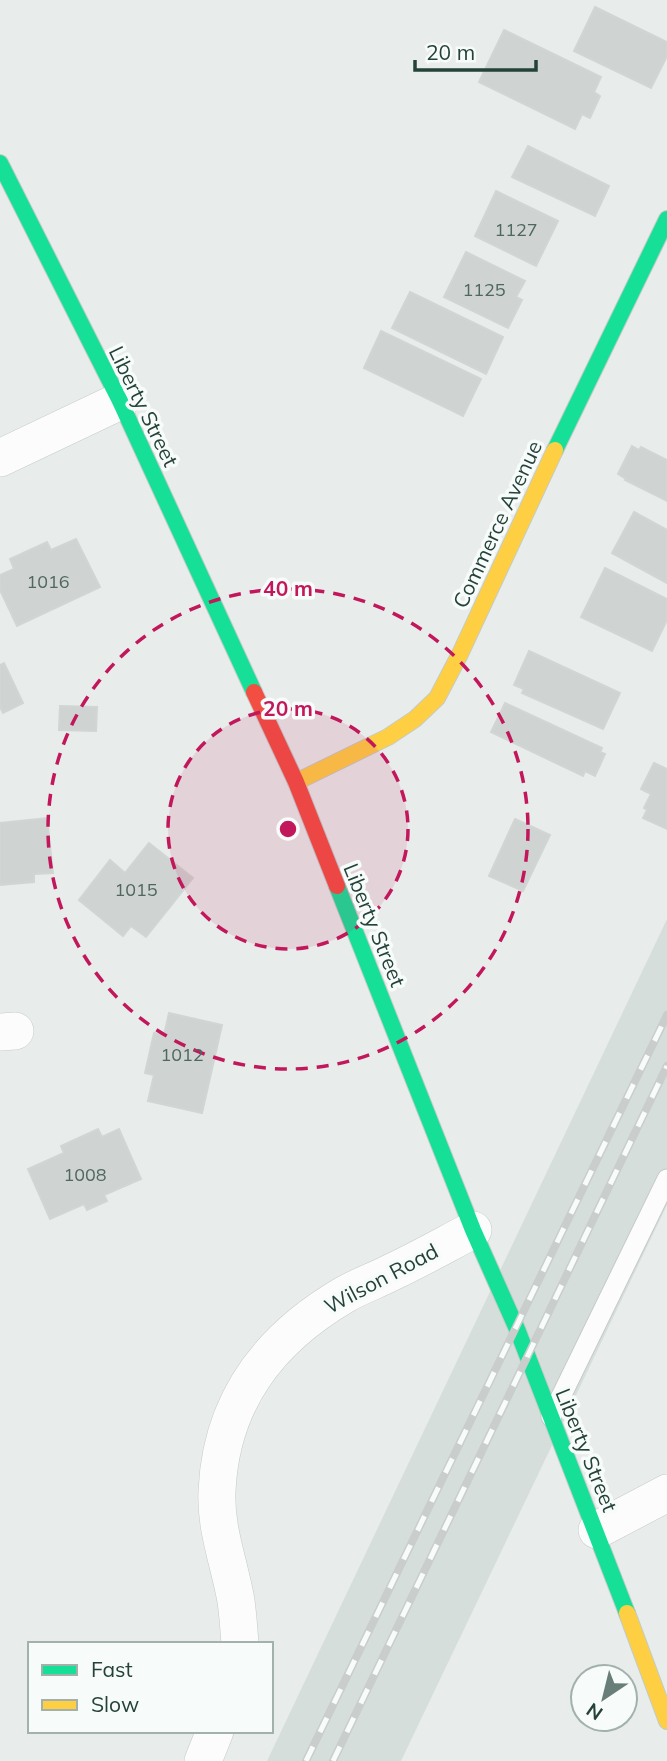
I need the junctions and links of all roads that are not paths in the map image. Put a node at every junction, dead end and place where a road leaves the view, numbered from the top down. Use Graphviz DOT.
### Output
graph roads {
  1 [pos="0,163"];
  2 [pos="667,219"];
  3 [pos="120,401"];
  4 [pos="0,458"];
  5 [pos="296,782"];
  6 [pos="667,1179"];
  7 [pos="473,1230"];
  8 [pos="550,1418"];
  9 [pos="667,1493"];
  10 [pos="597,1530"];
  11 [pos="240,1642"];
  12 [pos="667,1721"];
  13 [pos="214,1733"];
  14 [pos="203,1761"];
  1 -- 3 [label="main road, Liberty Street"];
  2 -- 5 [label="main road, Commerce Avenue"];
  3 -- 4 [label="street"];
  3 -- 5 [label="main road, Liberty Street"];
  5 -- 7 [label="main road, Liberty Street"];
  6 -- 8 [label="lane"];
  7 -- 8 [label="main road, Liberty Street"];
  7 -- 11 [label="street, Wilson Road"];
  8 -- 10 [label="main road, Liberty Street"];
  9 -- 10 [label="street"];
  10 -- 12 [label="main road, Liberty Street"];
  13 -- 14 [label="street"];
}
